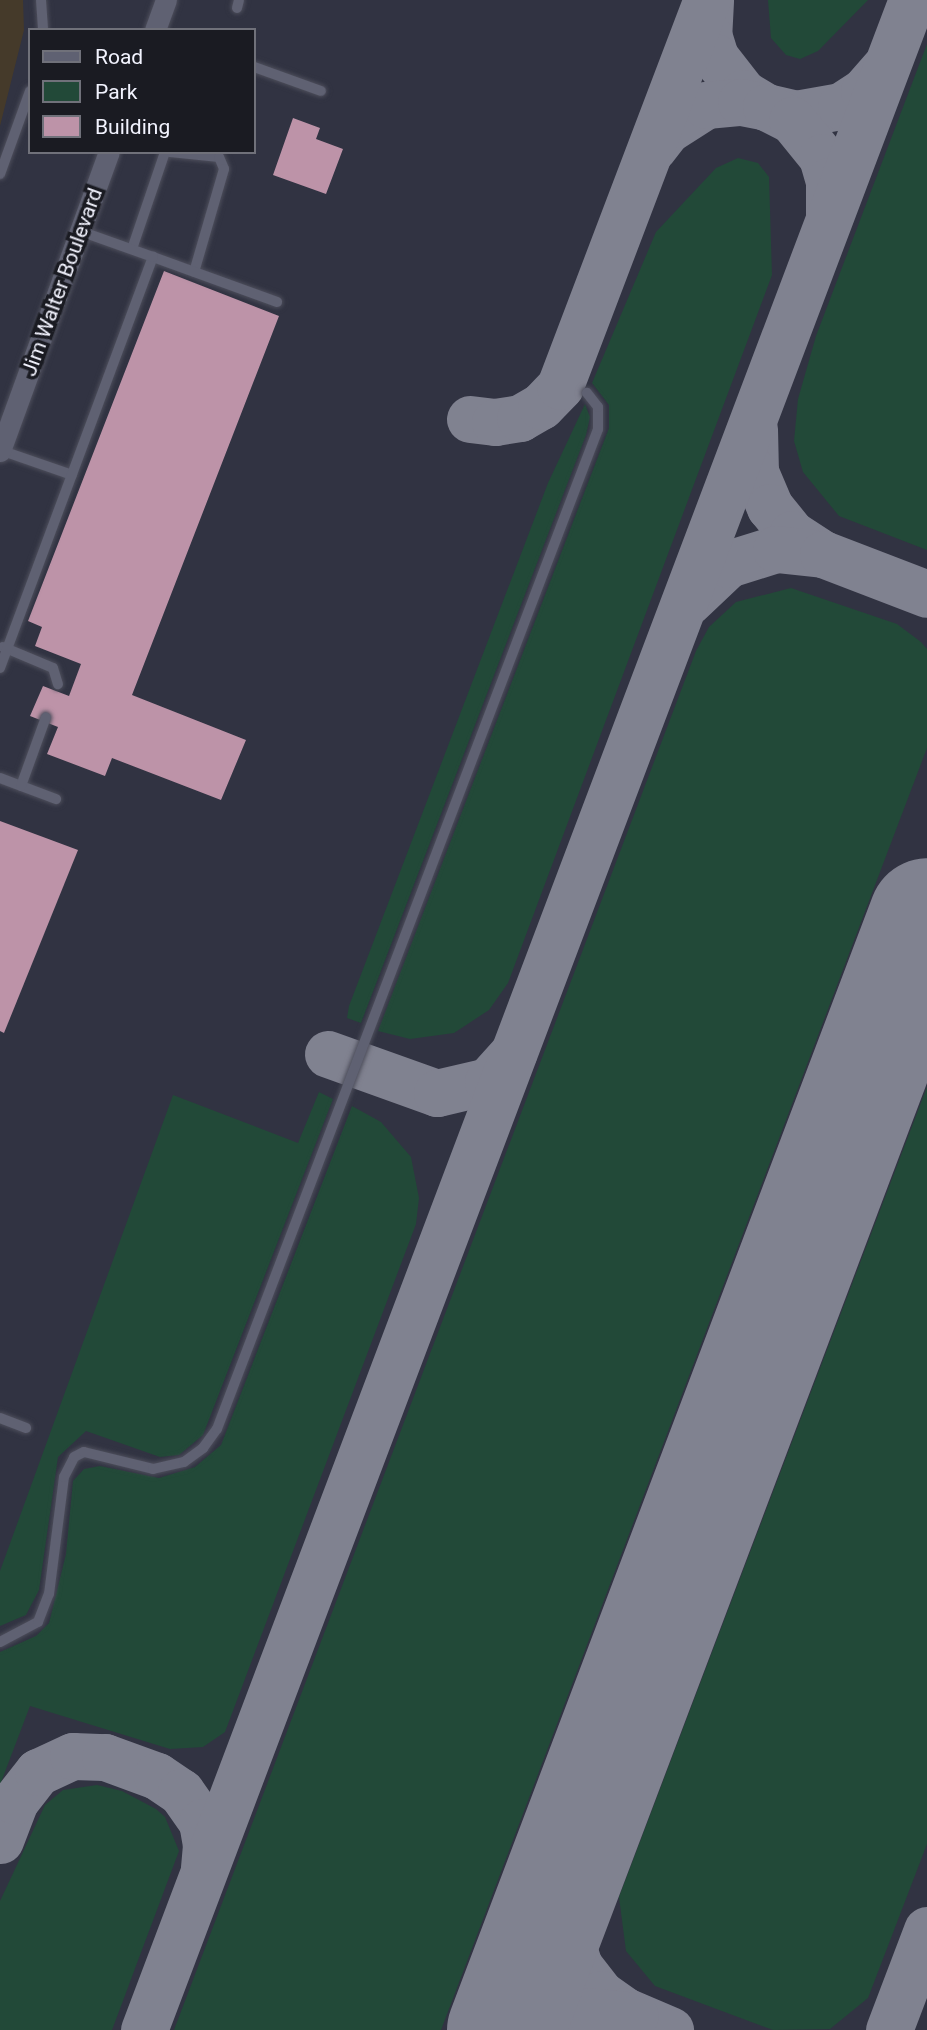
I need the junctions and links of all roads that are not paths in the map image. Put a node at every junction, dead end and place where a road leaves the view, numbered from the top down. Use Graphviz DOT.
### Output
graph roads {
  1 [pos="41,0"];
  2 [pos="166,0"];
  3 [pos="43,28"];
  4 [pos="156,28"];
  5 [pos="256,68"];
  6 [pos="321,91"];
  7 [pos="28,97"];
  8 [pos="109,154"];
  9 [pos="167,154"];
  10 [pos="188,154"];
  11 [pos="0,174"];
  12 [pos="80,230"];
  13 [pos="132,249"];
  14 [pos="153,257"];
  15 [pos="194,272"];
  16 [pos="277,302"];
  17 [pos="587,393"];
  18 [pos="0,451"];
  19 [pos="72,475"];
  20 [pos="3,648"];
  21 [pos="0,668"];
  22 [pos="58,684"];
  23 [pos="46,717"];
  24 [pos="0,778"];
  25 [pos="21,786"];
  26 [pos="56,799"];
  27 [pos="0,1418"];
  28 [pos="26,1428"];
  29 [pos="0,1643"];
  1 -- 3 [label="lane"];
  2 -- 4 [label="street"];
  5 -- 6 [label="lane"];
  7 -- 11 [label="lane"];
  8 -- 12 [label="street, Jim Walter Boulevard"];
  9 -- 13 [label="lane"];
  10 -- 15 [label="lane"];
  12 -- 13 [label="lane"];
  12 -- 18 [label="street, Jim Walter Boulevard"];
  13 -- 14 [label="lane"];
  14 -- 15 [label="lane"];
  14 -- 19 [label="lane"];
  15 -- 16 [label="lane"];
  17 -- 29 [label="lane"];
  18 -- 19 [label="lane"];
  19 -- 20 [label="lane"];
  20 -- 21 [label="lane"];
  20 -- 22 [label="lane"];
  23 -- 25 [label="lane"];
  24 -- 25 [label="lane"];
  25 -- 26 [label="lane"];
  27 -- 28 [label="lane"];
}
